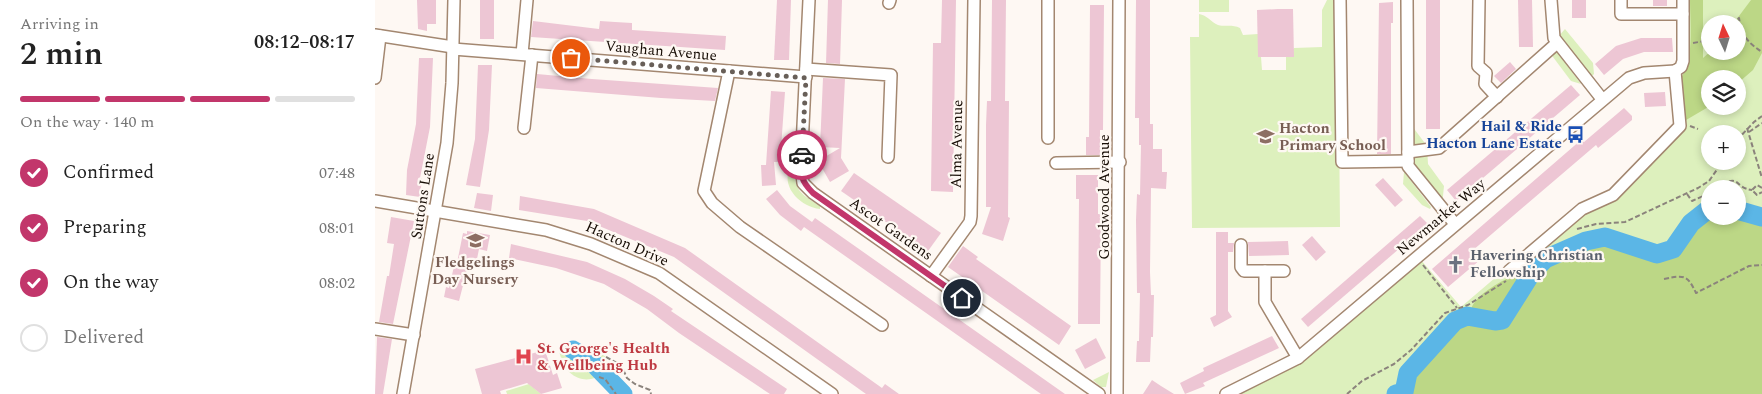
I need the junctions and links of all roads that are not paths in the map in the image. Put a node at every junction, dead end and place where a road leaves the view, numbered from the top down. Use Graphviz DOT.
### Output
graph roads {
  1 [pos="454,0"];
  2 [pos="527,0"];
  3 [pos="809,0"];
  4 [pos="974,0"];
  5 [pos="1048,0"];
  6 [pos="1119,0"];
  7 [pos="1340,0"];
  8 [pos="1407,0"];
  9 [pos="1479,0"];
  10 [pos="1551,0"];
  11 [pos="1621,0"];
  12 [pos="1683,0"];
  13 [pos="1683,14"];
  14 [pos="377,36"];
  15 [pos="1557,43"];
  16 [pos="453,48"];
  17 [pos="527,54"];
  18 [pos="729,71"];
  19 [pos="1675,71"];
  20 [pos="806,73"];
  21 [pos="375,78"];
  22 [pos="1497,97"];
  23 [pos="1602,99"];
  24 [pos="524,128"];
  25 [pos="1048,138"];
  26 [pos="1408,156"];
  27 [pos="888,157"];
  28 [pos="1120,162"];
  29 [pos="1056,163"];
  30 [pos="375,201"];
  31 [pos="436,212"];
  32 [pos="1455,224"];
  33 [pos="1241,245"];
  34 [pos="1265,271"];
  35 [pos="1285,271"];
  36 [pos="1508,275"];
  37 [pos="931,276"];
  38 [pos="882,325"];
  39 [pos="375,328"];
  40 [pos="414,335"];
  41 [pos="1298,358"];
  42 [pos="403,394"];
  43 [pos="832,394"];
  44 [pos="1099,394"];
  45 [pos="1117,394"];
  46 [pos="1226,394"];
  1 -- 16 [label="street, Suttons Lane"];
  2 -- 17 [label="street"];
  3 -- 20 [label="street"];
  4 -- 37 [label="street, Alma Avenue"];
  5 -- 25 [label="street"];
  6 -- 28 [label="street, Goodwood Avenue"];
  7 -- 26 [label="street"];
  8 -- 26 [label="street"];
  9 -- 22 [label="street"];
  10 -- 15 [label="street"];
  11 -- 13 [label="street"];
  12 -- 13 [label="street"];
  13 -- 19 [label="street"];
  14 -- 16 [label="street, Vaughan Avenue"];
  14 -- 21 [label="street"];
  15 -- 22 [label="street"];
  15 -- 23 [label="street"];
  16 -- 17 [label="street, Vaughan Avenue"];
  16 -- 31 [label="street, Suttons Lane"];
  17 -- 18 [label="street, Vaughan Avenue"];
  17 -- 24 [label="street"];
  18 -- 20 [label="street, Vaughan Avenue"];
  18 -- 38 [label="street"];
  19 -- 23 [label="street, Newmarket Way"];
  19 -- 36 [label="street"];
  20 -- 27 [label="street, Vaughan Avenue"];
  20 -- 37 [label="street, Ascot Gardens"];
  22 -- 26 [label="street"];
  23 -- 32 [label="street, Newmarket Way"];
  26 -- 32 [label="street"];
  28 -- 29 [label="street"];
  28 -- 45 [label="street, Goodwood Avenue"];
  30 -- 31 [label="street, Hacton Drive"];
  31 -- 40 [label="street, Suttons Lane"];
  31 -- 43 [label="street, Hacton Drive"];
  32 -- 41 [label="street, Newmarket Way"];
  33 -- 34 [label="street"];
  34 -- 35 [label="street"];
  34 -- 41 [label="street"];
  37 -- 44 [label="street, Ascot Gardens"];
  39 -- 40 [label="street"];
  40 -- 42 [label="street, Suttons Lane"];
  41 -- 46 [label="street, Newmarket Way"];
}
